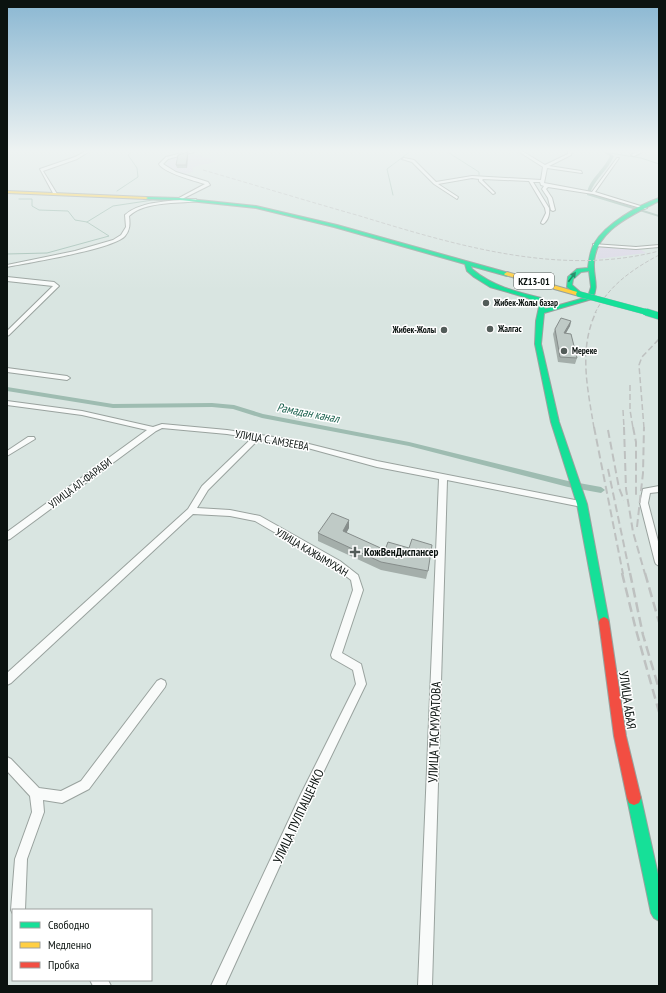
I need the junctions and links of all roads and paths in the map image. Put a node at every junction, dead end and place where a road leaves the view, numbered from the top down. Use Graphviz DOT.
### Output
graph roads {
  1 [pos="160,197"];
  2 [pos="541,197"];
  3 [pos="550,197"];
  4 [pos="608,197"];
  5 [pos="180,198"];
  6 [pos="197,200"];
  7 [pos="658,201"];
  8 [pos="645,208"];
  9 [pos="553,210"];
  10 [pos="543,223"];
  11 [pos="595,245"];
  12 [pos="659,246"];
  13 [pos="468,262"];
  14 [pos="7,266"];
  15 [pos="490,269"];
  16 [pos="592,269"];
  17 [pos="7,279"];
  18 [pos="481,279"];
  19 [pos="578,294"];
  20 [pos="531,298"];
  21 [pos="570,303"];
  22 [pos="542,312"];
  23 [pos="659,316"];
  24 [pos="8,333"];
  25 [pos="7,370"];
  26 [pos="67,378"];
  27 [pos="7,403"];
  28 [pos="153,428"];
  29 [pos="256,438"];
  30 [pos="31,439"];
  31 [pos="7,454"];
  32 [pos="443,478"];
  33 [pos="659,489"];
  34 [pos="582,504"];
  35 [pos="191,511"];
  36 [pos="7,536"];
  37 [pos="659,562"];
  38 [pos="336,655"];
  39 [pos="7,680"];
  40 [pos="161,684"];
  41 [pos="7,763"];
  42 [pos="36,793"];
  43 [pos="18,909"];
  44 [pos="659,913"];
  45 [pos="218,986"];
  46 [pos="425,986"];
  1 -- 5 [label="main road, KZ13-01"];
  2 -- 10 [label="street"];
  3 -- 9 [label="street"];
  4 -- 8 [label="street"];
  5 -- 6 [label="main road, KZ13-01"];
  6 -- 13 [label="main road, KZ13-01"];
  6 -- 14 [label="street"];
  7 -- 8 [label="main road"];
  8 -- 11 [label="main road"];
  11 -- 12 [label="street"];
  11 -- 16 [label="main road"];
  13 -- 15 [label="main road, KZ13-01"];
  13 -- 18 [label="main road"];
  15 -- 18 [label="main road"];
  15 -- 19 [label="main road, KZ13-01"];
  19 -- 16 [label="main road, one-way"];
  16 -- 21 [label="main road"];
  17 -- 24 [label="street"];
  18 -- 20 [label="main road"];
  19 -- 23 [label="main road, KZ13-01, bridge"];
  20 -- 21 [label="main road"];
  20 -- 22 [label="main road"];
  21 -- 22 [label="main road"];
  22 -- 34 [label="main road, УЛИЦА АБАЯ"];
  25 -- 26 [label="street"];
  27 -- 28 [label="street, УЛИЦА С. АМЗЕЕВА"];
  28 -- 29 [label="street, УЛИЦА С. АМЗЕЕВА"];
  28 -- 36 [label="street, УЛИЦА АЛ-ФАРАБИ"];
  29 -- 32 [label="street, УЛИЦА С. АМЗЕЕВА"];
  29 -- 35 [label="street"];
  30 -- 31 [label="street"];
  32 -- 34 [label="street, УЛИЦА С. АМЗЕЕВА"];
  32 -- 46 [label="street, УЛИЦА ТАСМУРАТОВА"];
  33 -- 37 [label="street"];
  34 -- 44 [label="main road, УЛИЦА АБАЯ"];
  35 -- 38 [label="street, УЛИЦА КАЖЫМУХАН"];
  35 -- 39 [label="street"];
  38 -- 45 [label="street, УЛИЦА ПУЛПАЩЕНКО"];
  40 -- 42 [label="street"];
  41 -- 42 [label="street"];
  42 -- 43 [label="street"];
}
